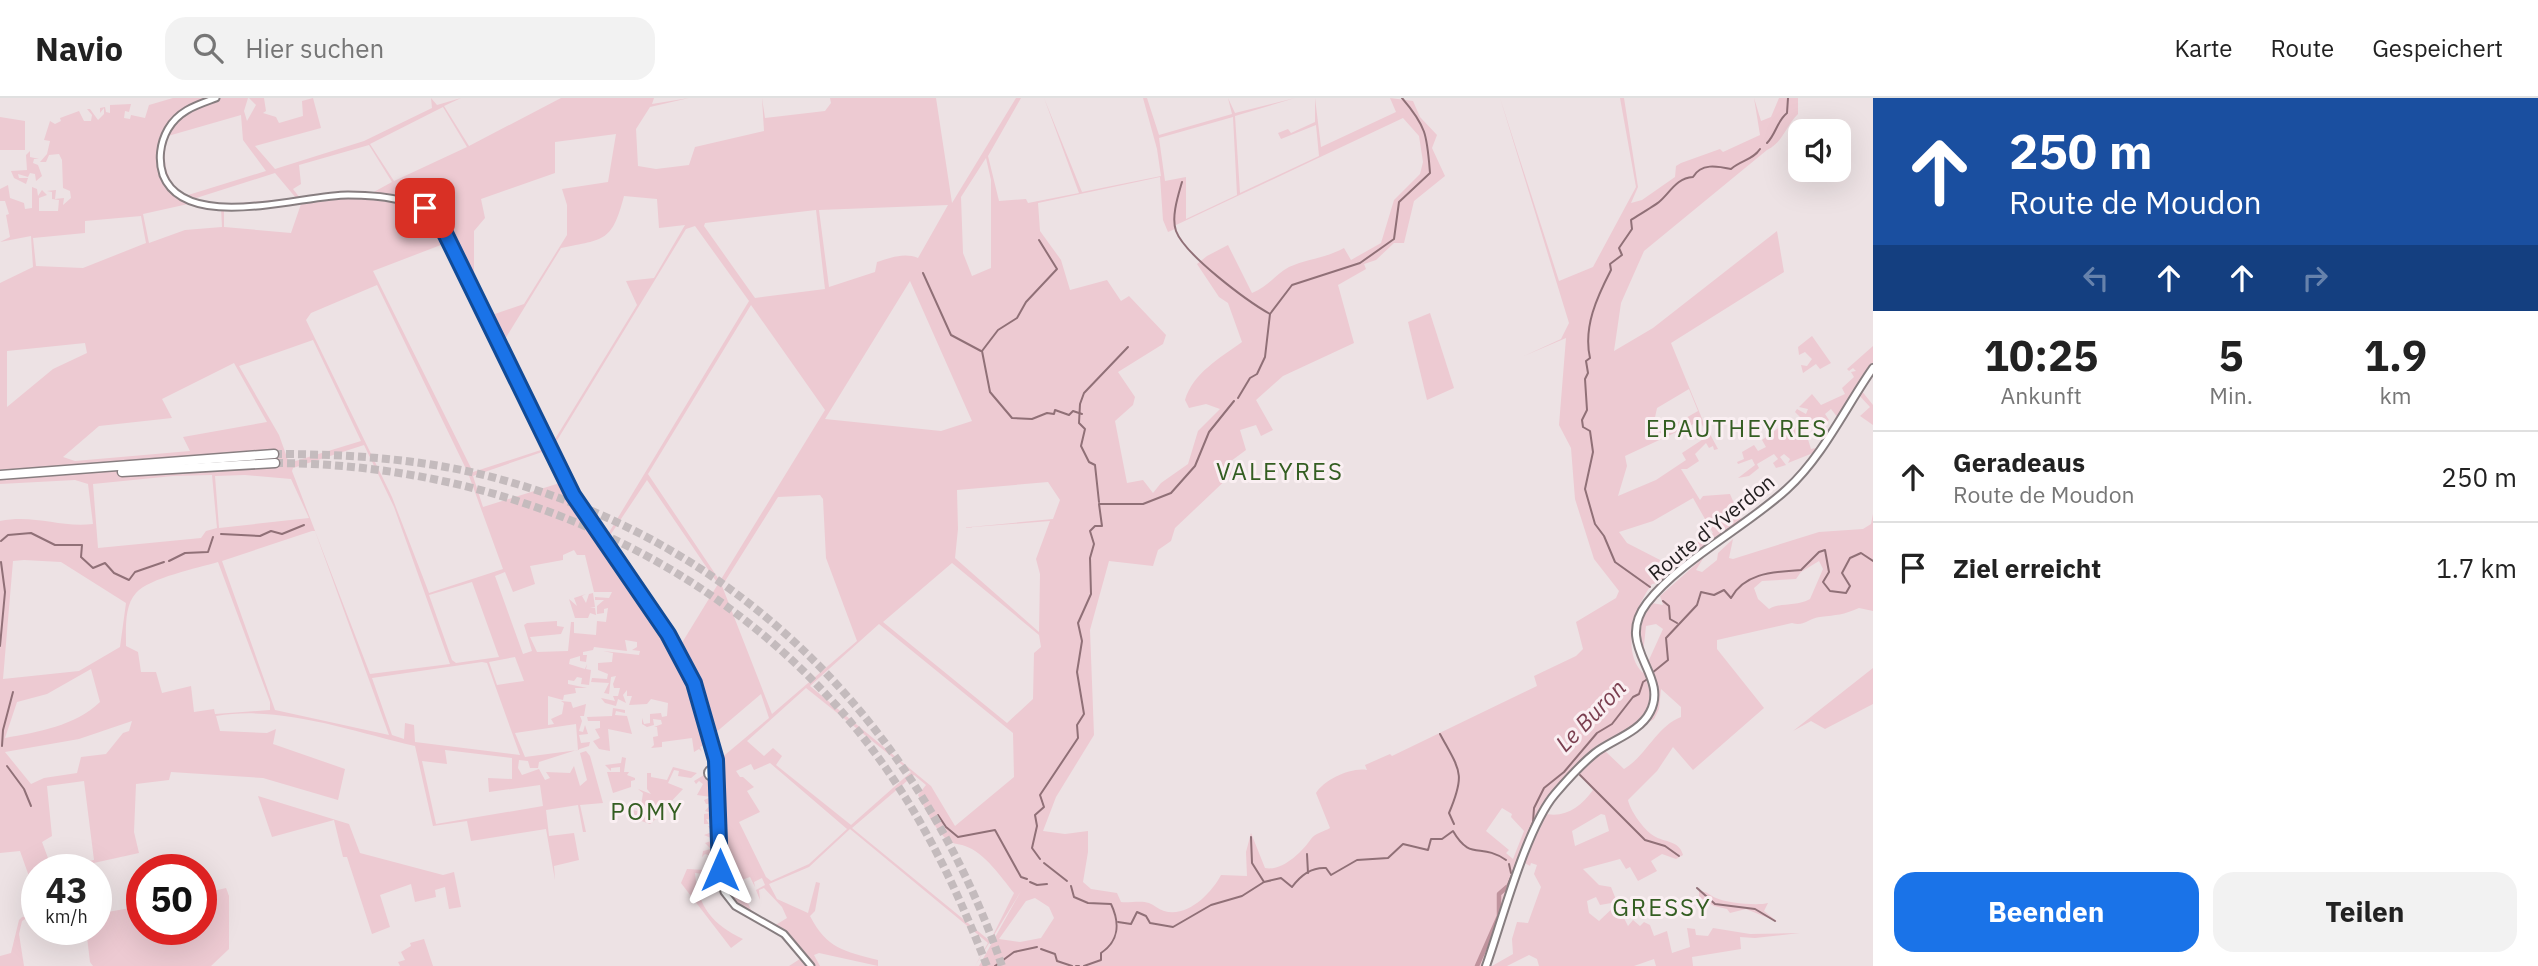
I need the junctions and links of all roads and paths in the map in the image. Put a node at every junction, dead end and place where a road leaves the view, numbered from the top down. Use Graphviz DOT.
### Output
graph roads {
  1 [pos="216,98"];
  2 [pos="1873,368"];
  3 [pos="274,459"];
  4 [pos="0,477"];
  5 [pos="811,966"];
  6 [pos="1486,966"];
  1 -- 5 [label="main road"];
  2 -- 6 [label="main road, Route d'Yverdon"];
  3 -- 4 [label="highway"];
}
